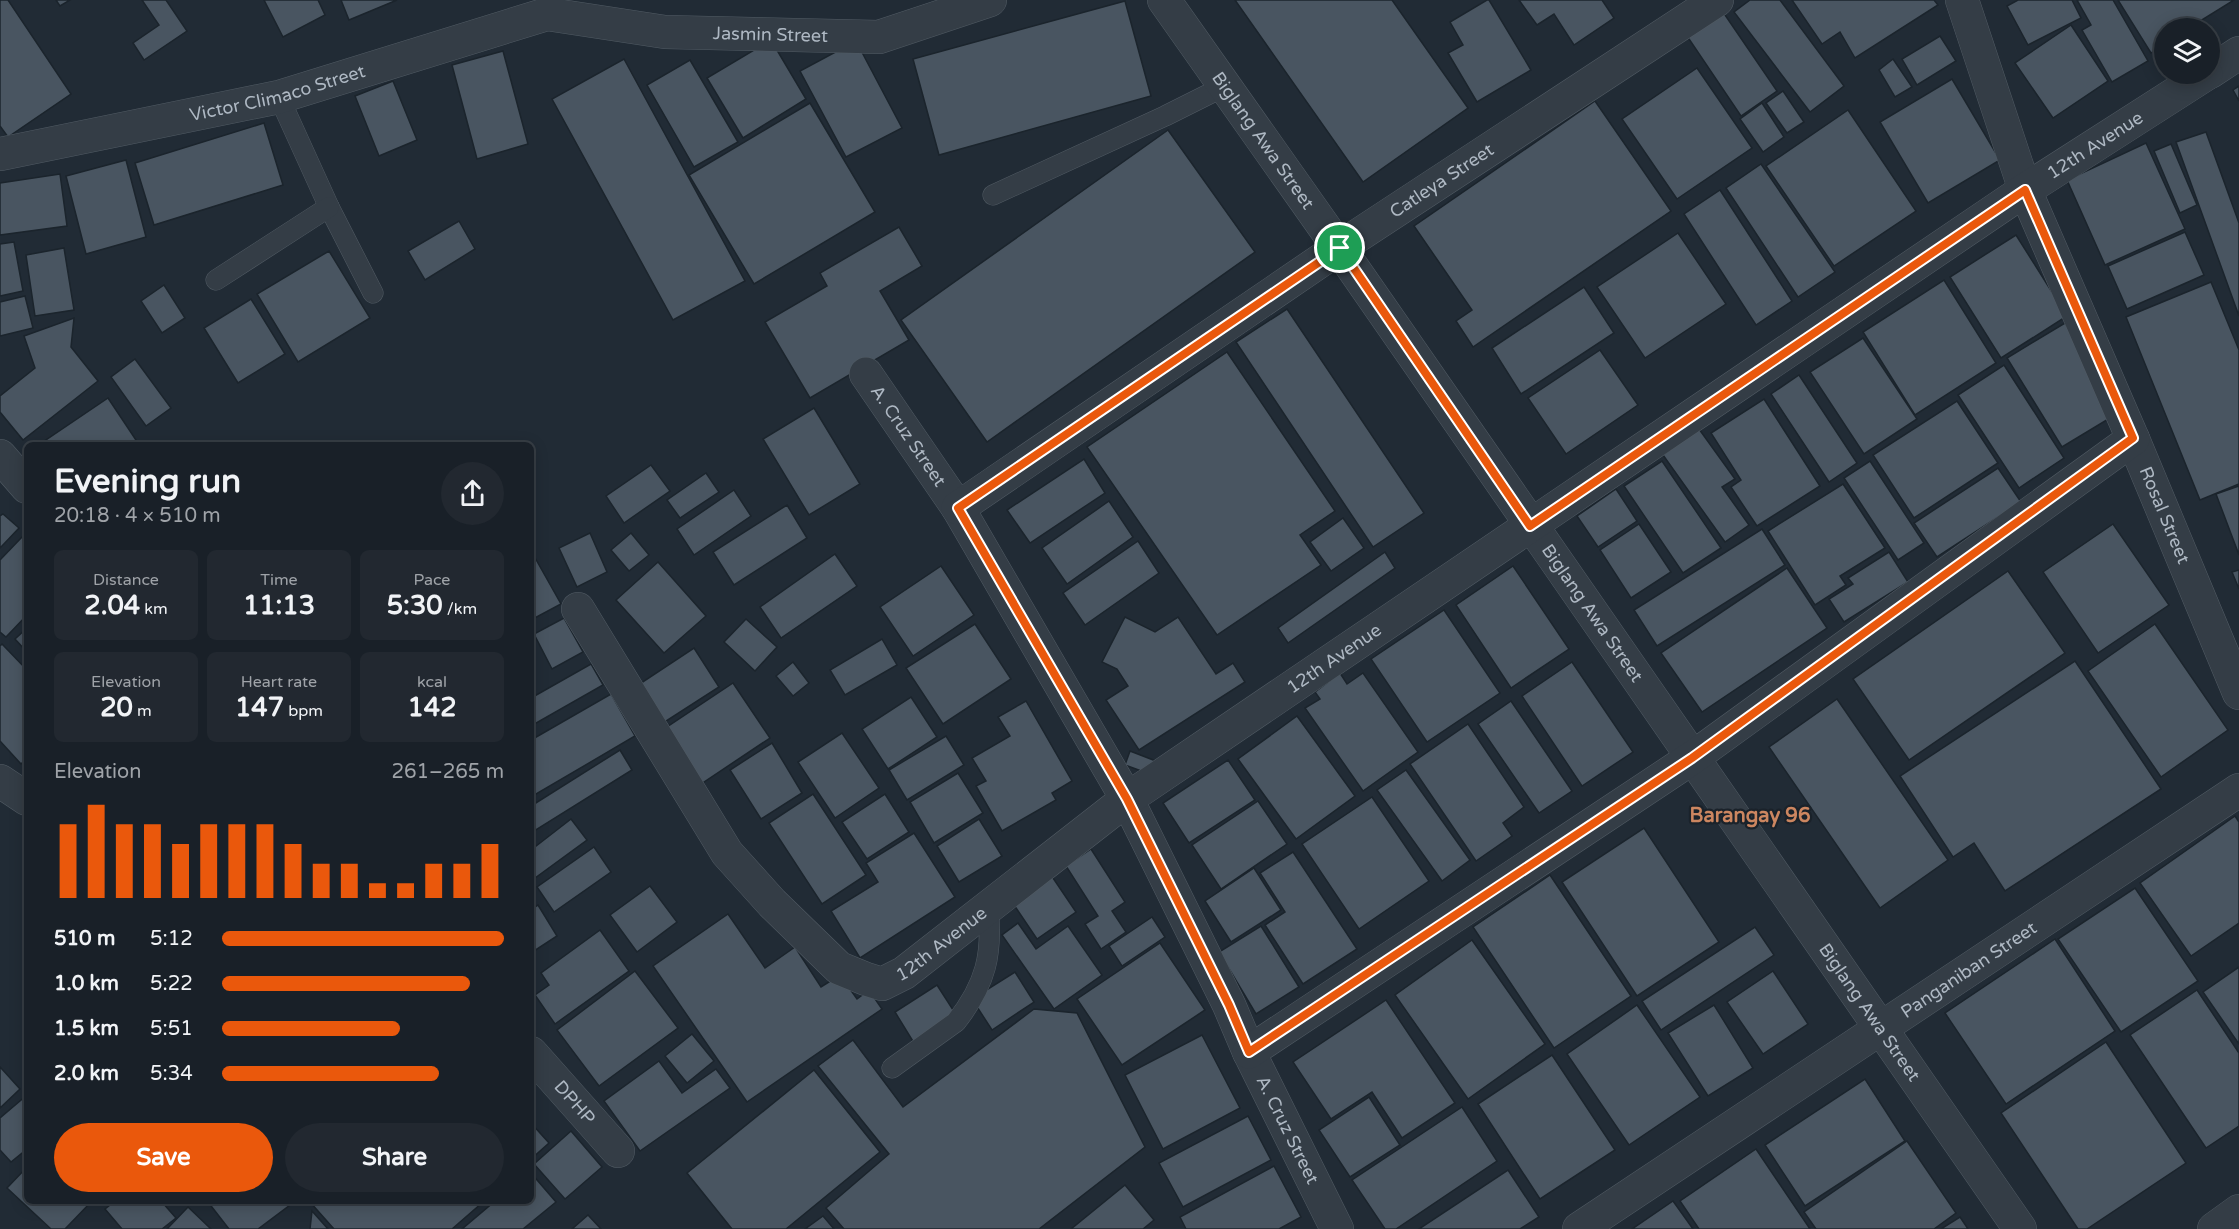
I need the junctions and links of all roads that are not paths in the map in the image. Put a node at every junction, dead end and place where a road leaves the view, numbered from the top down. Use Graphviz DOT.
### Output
graph roads {
  1 [pos="990,0"];
  2 [pos="1164,0"];
  3 [pos="1717,0"];
  4 [pos="1962,0"];
  5 [pos="552,7"];
  6 [pos="2239,52"];
  7 [pos="2220,65"];
  8 [pos="2191,84"];
  9 [pos="1225,86"];
  10 [pos="279,97"];
  11 [pos="0,154"];
  12 [pos="2025,190"];
  13 [pos="993,195"];
  14 [pos="329,207"];
  15 [pos="1340,248"];
  16 [pos="216,280"];
  17 [pos="373,293"];
  18 [pos="866,374"];
  19 [pos="2133,438"];
  20 [pos="0,456"];
  21 [pos="24,483"];
  22 [pos="958,508"];
  23 [pos="1530,526"];
  24 [pos="578,609"];
  25 [pos="2239,693"];
  26 [pos="1692,758"];
  27 [pos="0,781"];
  28 [pos="2239,790"];
  29 [pos="24,797"];
  30 [pos="1127,799"];
  31 [pos="988,907"];
  32 [pos="1881,1029"];
  33 [pos="1249,1052"];
  34 [pos="534,1056"];
  35 [pos="892,1068"];
  36 [pos="618,1151"];
  37 [pos="2239,1212"];
  38 [pos="1337,1229"];
  39 [pos="1580,1229"];
  40 [pos="2020,1229"];
  41 [pos="2214,1229"];
  1 -- 5 [label="street, Jasmin Street"];
  2 -- 9 [label="street, Biglang Awa Street"];
  3 -- 15 [label="street, Catleya Street"];
  4 -- 12 [label="street, Rosal Street"];
  5 -- 10 [label="street, Victor Climaco Street"];
  6 -- 7 [label="street, 12th Avenue"];
  8 -- 12 [label="street, 12th Avenue"];
  9 -- 13 [label="lane"];
  9 -- 15 [label="street, Biglang Awa Street"];
  10 -- 11 [label="street, Victor Climaco Street"];
  10 -- 14 [label="lane"];
  12 -- 19 [label="street, Rosal Street"];
  12 -- 23 [label="street, 12th Avenue"];
  14 -- 16 [label="lane"];
  14 -- 17 [label="lane"];
  15 -- 22 [label="street, Catleya Street"];
  15 -- 23 [label="street, Biglang Awa Street"];
  18 -- 22 [label="street, A. Cruz Street"];
  19 -- 25 [label="street, Rosal Street"];
  19 -- 26 [label="street"];
  20 -- 21 [label="street"];
  22 -- 30 [label="street, A. Cruz Street"];
  23 -- 26 [label="street, Biglang Awa Street"];
  23 -- 30 [label="street, 12th Avenue"];
  24 -- 31 [label="street, 12th Avenue"];
  26 -- 32 [label="street, Biglang Awa Street"];
  26 -- 33 [label="street"];
  27 -- 29 [label="street"];
  28 -- 32 [label="street, Panganiban Street"];
  30 -- 31 [label="street, 12th Avenue"];
  30 -- 33 [label="street, A. Cruz Street"];
  31 -- 35 [label="lane"];
  32 -- 39 [label="street, Panganiban Street"];
  32 -- 40 [label="street, Biglang Awa Street"];
  33 -- 38 [label="street, A. Cruz Street"];
  34 -- 36 [label="street, DPHP"];
  37 -- 41 [label="street"];
}
